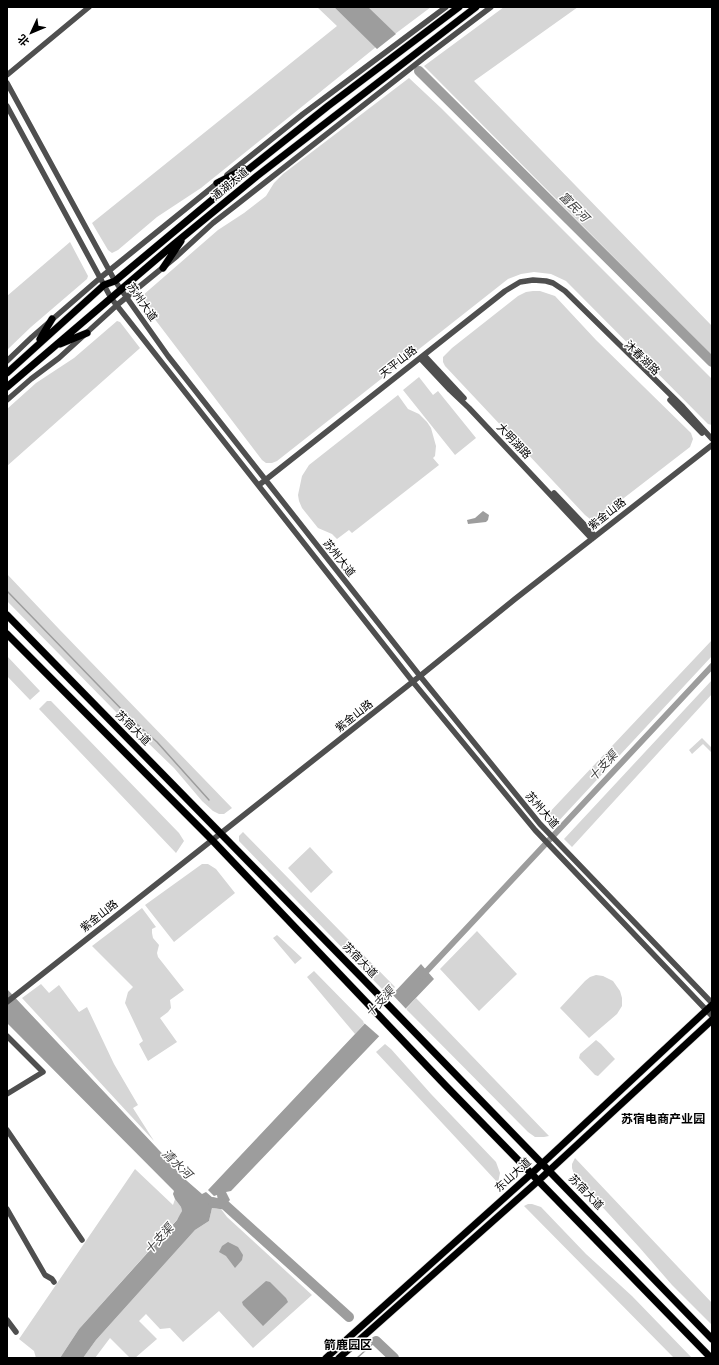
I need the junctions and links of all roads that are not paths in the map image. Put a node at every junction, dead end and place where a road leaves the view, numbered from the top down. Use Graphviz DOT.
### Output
graph roads {
  1 [pos="89,7"];
  2 [pos="446,7"];
  3 [pos="459,7"];
  4 [pos="476,7"];
  5 [pos="491,7"];
  6 [pos="7,75"];
  7 [pos="7,83"];
  8 [pos="7,106"];
  9 [pos="256,163"];
  10 [pos="217,183"];
  11 [pos="186,234"];
  12 [pos="163,268"];
  13 [pos="109,270"];
  14 [pos="100,278"];
  15 [pos="115,281"];
  16 [pos="104,286"];
  17 [pos="558,287"];
  18 [pos="121,290"];
  19 [pos="111,298"];
  20 [pos="126,298"];
  21 [pos="117,306"];
  22 [pos="52,319"];
  23 [pos="87,333"];
  24 [pos="35,347"];
  25 [pos="54,347"];
  26 [pos="423,358"];
  27 [pos="7,361"];
  28 [pos="7,372"];
  29 [pos="7,387"];
  30 [pos="7,400"];
  31 [pos="712,439"];
  32 [pos="712,444"];
  33 [pos="266,481"];
  34 [pos="260,486"];
  35 [pos="594,537"];
  36 [pos="7,615"];
  37 [pos="7,634"];
  38 [pos="420,676"];
  39 [pos="413,682"];
  40 [pos="221,834"];
  41 [pos="212,840"];
  42 [pos="7,1002"];
  43 [pos="711,1008"];
  44 [pos="712,1020"];
  45 [pos="7,1036"];
  46 [pos="7,1094"];
  47 [pos="7,1130"];
  48 [pos="543,1163"];
  49 [pos="549,1170"];
  50 [pos="531,1174"];
  51 [pos="538,1181"];
  52 [pos="7,1209"];
  53 [pos="82,1240"];
  54 [pos="54,1282"];
  55 [pos="7,1320"];
  56 [pos="16,1332"];
  57 [pos="712,1339"];
  58 [pos="326,1358"];
  59 [pos="339,1358"];
  60 [pos="711,1358"];
  1 -- 6 [label="street"];
  2 -- 10 [label="street"];
  3 -- 9 [label="main road, 通湖大道"];
  4 -- 11 [label="main road, 通湖大道"];
  5 -- 12 [label="street"];
  7 -- 13 [label="street, 苏州大道"];
  8 -- 14 [label="street, 苏州大道"];
  9 -- 10 [label="main road"];
  9 -- 15 [label="main road, 通湖大道"];
  10 -- 13 [label="street"];
  11 -- 12 [label="main road"];
  11 -- 18 [label="main road, 通湖大道"];
  12 -- 20 [label="street"];
  13 -- 14 [label="street"];
  13 -- 15 [label="street, 苏州大道"];
  14 -- 16 [label="street, 苏州大道"];
  14 -- 22 [label="street"];
  15 -- 16 [label="main road, 通湖大道"];
  15 -- 18 [label="street, 苏州大道"];
  16 -- 19 [label="street, 苏州大道"];
  16 -- 24 [label="main road, 通湖大道"];
  17 -- 26 [label="street, 天平山路"];
  17 -- 31 [label="street, 沐春湖路"];
  17 -- 32 [label="street, 沐春湖路"];
  18 -- 19 [label="main road, 通湖大道"];
  18 -- 20 [label="street, 苏州大道"];
  19 -- 21 [label="street, 苏州大道"];
  19 -- 25 [label="main road, 通湖大道"];
  20 -- 21 [label="street"];
  20 -- 33 [label="street, 苏州大道"];
  21 -- 23 [label="street"];
  21 -- 34 [label="street, 苏州大道"];
  22 -- 24 [label="main road"];
  22 -- 27 [label="street"];
  23 -- 25 [label="main road"];
  23 -- 30 [label="street"];
  24 -- 28 [label="main road, 通湖大道"];
  25 -- 29 [label="main road, 通湖大道"];
  26 -- 33 [label="street, 天平山路"];
  26 -- 35 [label="street, 大明湖路"];
  32 -- 35 [label="street, 紫金山路"];
  33 -- 34 [label="street, 天平山路"];
  33 -- 38 [label="street, 苏州大道"];
  34 -- 39 [label="street, 苏州大道"];
  35 -- 38 [label="street, 紫金山路"];
  36 -- 40 [label="main road, 苏宿大道"];
  37 -- 41 [label="main road"];
  38 -- 39 [label="street, 紫金山路"];
  38 -- 43 [label="street, 苏州大道"];
  39 -- 40 [label="street, 紫金山路"];
  39 -- 43 [label="street, 苏州大道"];
  40 -- 41 [label="street, 紫金山路"];
  40 -- 48 [label="main road, 苏宿大道"];
  41 -- 42 [label="street, 紫金山路"];
  41 -- 50 [label="main road"];
  43 -- 48 [label="main road, 东山大道"];
  44 -- 49 [label="main road, 东山大道"];
  45 -- 46 [label="street"];
  47 -- 53 [label="street"];
  48 -- 49 [label="main road, 苏宿大道"];
  48 -- 50 [label="main road, 东山大道"];
  49 -- 51 [label="main road, 东山大道"];
  49 -- 57 [label="main road, 苏宿大道"];
  50 -- 51 [label="main road"];
  50 -- 58 [label="main road, 东山大道"];
  51 -- 59 [label="main road, 东山大道"];
  51 -- 60 [label="main road"];
  52 -- 54 [label="street"];
  55 -- 56 [label="street"];
}
